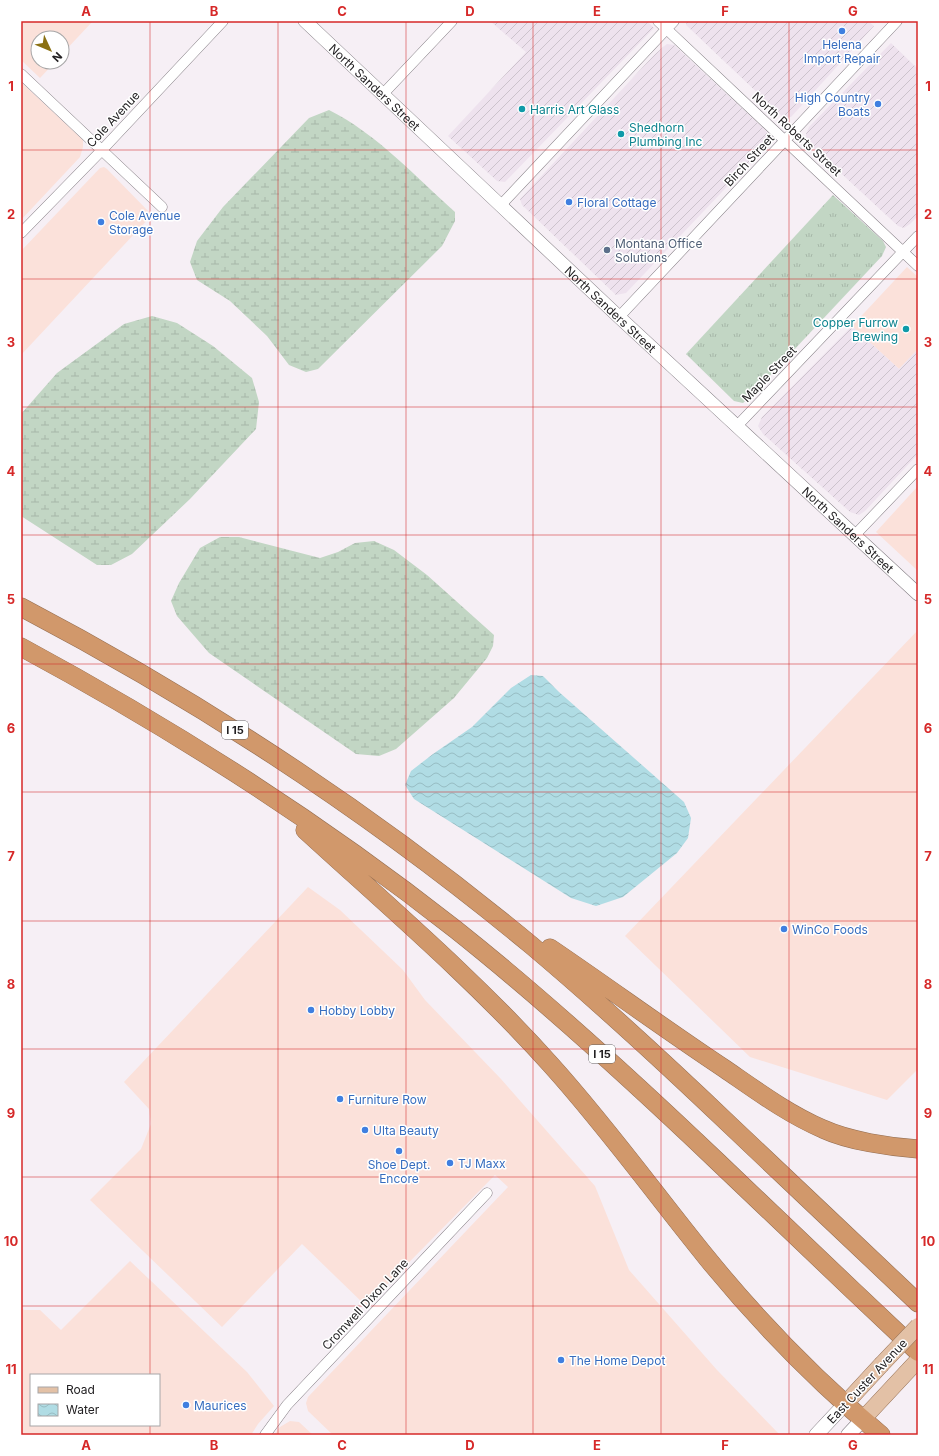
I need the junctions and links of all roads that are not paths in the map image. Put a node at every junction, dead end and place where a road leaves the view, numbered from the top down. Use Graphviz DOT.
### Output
graph roads {
  1 [pos="223,21"];
  2 [pos="305,21"];
  3 [pos="452,21"];
  4 [pos="658,21"];
  5 [pos="674,21"];
  6 [pos="897,21"];
  7 [pos="666,29"];
  8 [pos="21,74"];
  9 [pos="383,94"];
  10 [pos="785,140"];
  11 [pos="102,150"];
  12 [pos="501,205"];
  13 [pos="162,207"];
  14 [pos="21,233"];
  15 [pos="918,236"];
  16 [pos="903,252"];
  17 [pos="918,266"];
  18 [pos="619,317"];
  19 [pos="737,426"];
  20 [pos="918,469"];
  21 [pos="854,536"];
  22 [pos="918,594"];
  23 [pos="21,601"];
  24 [pos="21,607"];
  25 [pos="69,633"];
  26 [pos="21,647"];
  27 [pos="260,789"];
  28 [pos="437,870"];
  29 [pos="918,1149"];
  30 [pos="487,1193"];
  31 [pos="882,1269"];
  32 [pos="918,1298"];
  33 [pos="918,1303"];
  34 [pos="918,1326"];
  35 [pos="918,1352"];
  36 [pos="918,1360"];
  37 [pos="845,1404"];
  38 [pos="863,1419"];
  39 [pos="265,1435"];
  40 [pos="816,1435"];
  41 [pos="848,1435"];
  42 [pos="881,1435"];
  1 -- 11 [label="street, Cole Avenue"];
  2 -- 9 [label="street, North Sanders Street"];
  3 -- 9 [label="street"];
  4 -- 7 [label="street, North Roberts Street"];
  5 -- 7 [label="street"];
  6 -- 10 [label="street, Birch Street"];
  7 -- 10 [label="street, North Roberts Street"];
  7 -- 12 [label="street"];
  8 -- 11 [label="street"];
  9 -- 12 [label="street, North Sanders Street"];
  10 -- 16 [label="street, North Roberts Street"];
  10 -- 18 [label="street, Birch Street"];
  11 -- 13 [label="street"];
  11 -- 14 [label="street, Cole Avenue"];
  12 -- 18 [label="street, North Sanders Street"];
  15 -- 16 [label="street, Maple Street"];
  16 -- 17 [label="street, North Roberts Street"];
  16 -- 19 [label="street, Maple Street"];
  18 -- 19 [label="street, North Sanders Street"];
  19 -- 21 [label="street, North Sanders Street"];
  20 -- 21 [label="street"];
  21 -- 22 [label="street, North Sanders Street"];
  23 -- 25 [label="highway"];
  24 -- 25 [label="highway, I 15"];
  25 -- 28 [label="highway, I 15"];
  26 -- 27 [label="highway, I 15"];
  27 -- 35 [label="highway, I 15"];
  27 -- 37 [label="highway"];
  28 -- 29 [label="highway"];
  28 -- 31 [label="highway, I 15"];
  30 -- 39 [label="street, Cromwell Dixon Lane"];
  31 -- 32 [label="highway"];
  31 -- 33 [label="highway, I 15"];
  34 -- 37 [label="main road, East Custer Avenue, bridge"];
  36 -- 38 [label="main road, East Custer Avenue"];
  37 -- 38 [label="highway"];
  37 -- 40 [label="main road, East Custer Avenue"];
  38 -- 41 [label="main road, East Custer Avenue"];
  38 -- 42 [label="highway"];
}
